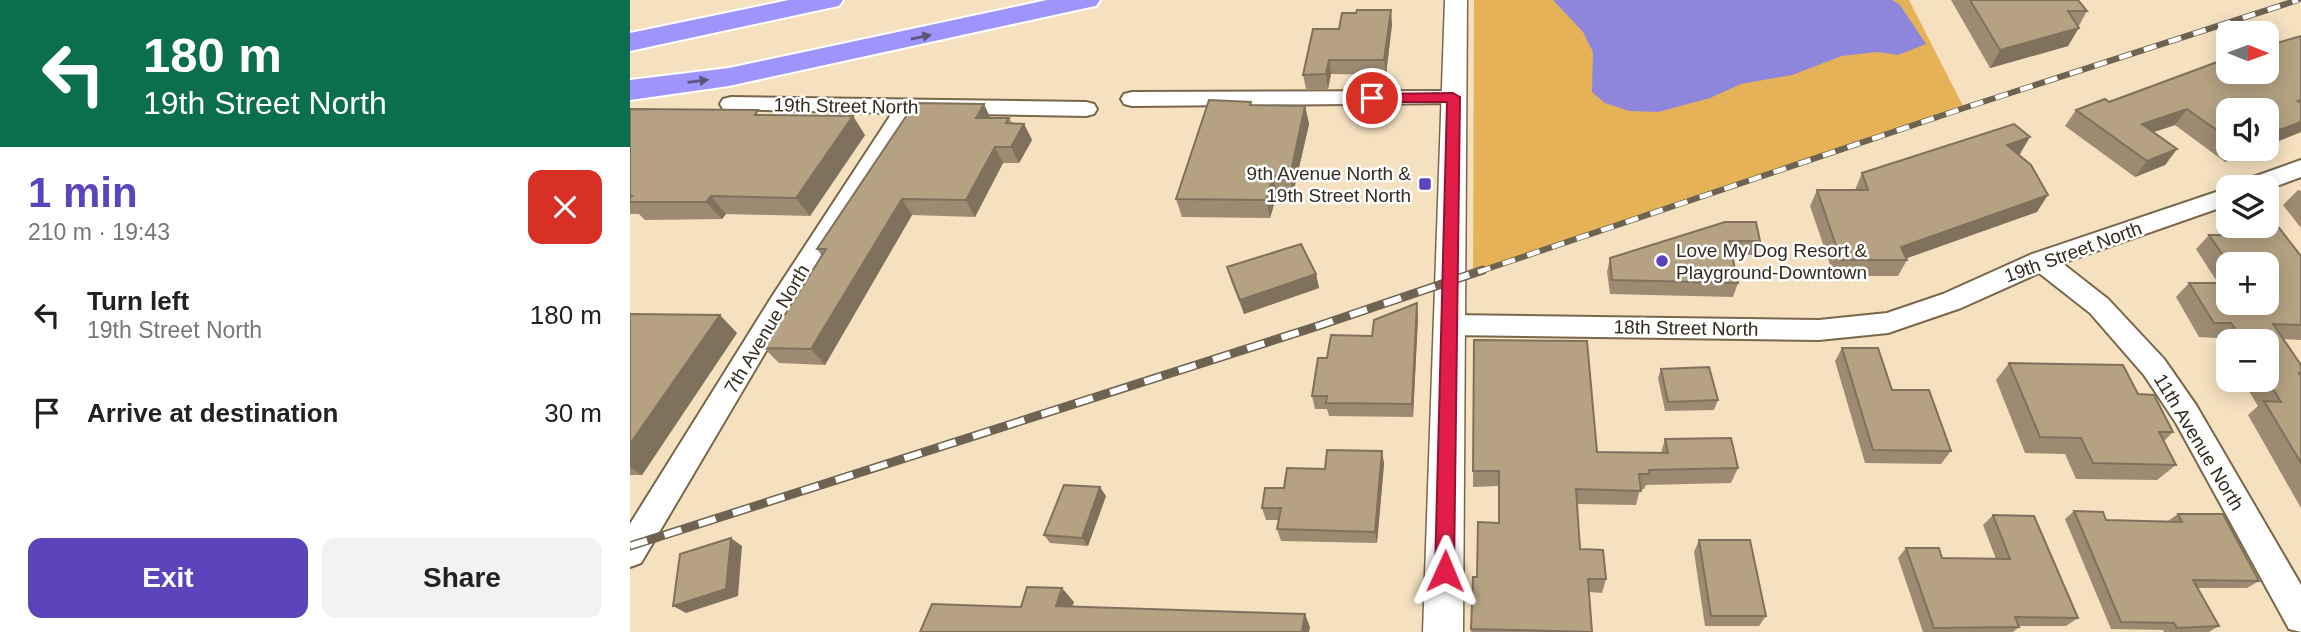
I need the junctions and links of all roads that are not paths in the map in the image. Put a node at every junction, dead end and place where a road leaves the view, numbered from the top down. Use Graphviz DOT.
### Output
graph roads {
  1 [pos="799,0"];
  2 [pos="829,0"];
  3 [pos="1086,0"];
  4 [pos="1456,0"];
  5 [pos="630,20"];
  6 [pos="630,41"];
  7 [pos="630,90"];
  8 [pos="1453,97"];
  9 [pos="1132,99"];
  10 [pos="731,104"];
  11 [pos="906,107"];
  12 [pos="1086,109"];
  13 [pos="2301,168"];
  14 [pos="2279,176"];
  15 [pos="2216,200"];
  16 [pos="2041,261"];
  17 [pos="1920,313"];
  18 [pos="1450,326"];
  19 [pos="630,552"];
  20 [pos="2301,617"];
  21 [pos="1443,632"];
  1 -- 5 [label="highway"];
  2 -- 6 [label="highway"];
  7 -- 3 [label="highway, one-way"];
  4 -- 8 [label="street"];
  8 -- 9 [label="street"];
  8 -- 18 [label="street"];
  10 -- 11 [label="street, 19th Street North"];
  11 -- 12 [label="street, 19th Street North"];
  11 -- 19 [label="street, 7th Avenue North"];
  13 -- 14 [label="street"];
  15 -- 16 [label="street, 19th Street North"];
  16 -- 17 [label="street, 19th Street North"];
  16 -- 20 [label="street, 11th Avenue North"];
  17 -- 18 [label="street, 18th Street North"];
  18 -- 21 [label="street"];
}
